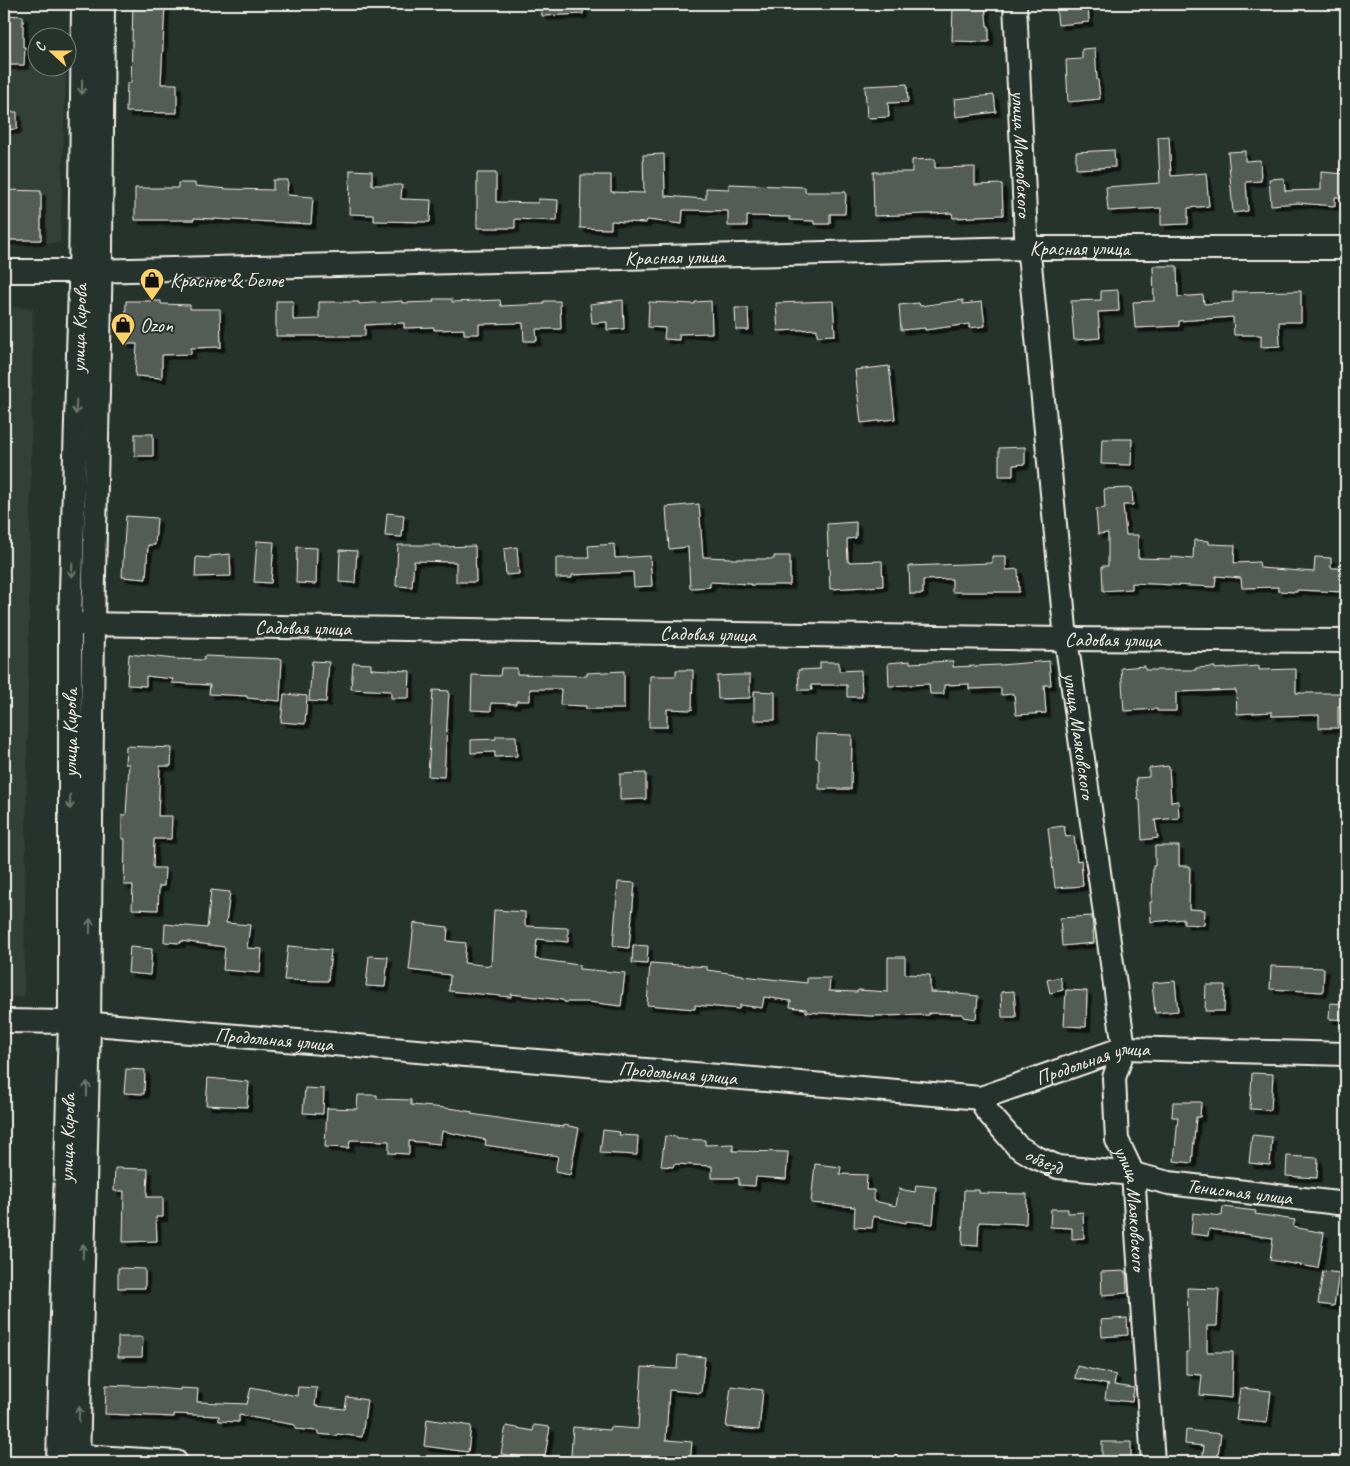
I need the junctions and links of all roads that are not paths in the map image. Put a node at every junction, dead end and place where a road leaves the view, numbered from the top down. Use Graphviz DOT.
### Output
graph roads {
  1 [pos="83,4"];
  2 [pos="103,4"];
  3 [pos="1015,4"];
  4 [pos="1028,248"];
  5 [pos="1346,248"];
  6 [pos="4,271"];
  7 [pos="90,271"];
  8 [pos="93,623"];
  9 [pos="70,624"];
  10 [pos="1066,639"];
  11 [pos="1346,641"];
  12 [pos="4,1021"];
  13 [pos="79,1023"];
  14 [pos="1124,1048"];
  15 [pos="1346,1054"];
  16 [pos="981,1098"];
  17 [pos="1133,1174"];
  18 [pos="1346,1204"];
  19 [pos="68,1459"];
  20 [pos="176,1462"];
  21 [pos="1154,1462"];
  1 -- 7 [label="street, улица Кирова, one-way"];
  2 -- 7 [label="street, улица Кирова"];
  3 -- 4 [label="street, улица Маяковского"];
  4 -- 5 [label="street, Красная улица"];
  4 -- 7 [label="street, Красная улица"];
  4 -- 10 [label="street, улица Маяковского"];
  6 -- 7 [label="street, Красная улица"];
  7 -- 8 [label="street, улица Кирова"];
  7 -- 9 [label="street, улица Кирова, one-way"];
  8 -- 9 [label="street, Садовая улица"];
  8 -- 10 [label="street, Садовая улица"];
  13 -- 8 [label="street, улица Кирова, one-way"];
  9 -- 13 [label="street, улица Кирова, one-way"];
  10 -- 11 [label="street, Садовая улица"];
  10 -- 14 [label="street, улица Маяковского"];
  12 -- 13 [label="street, Продольная улица"];
  13 -- 16 [label="street, Продольная улица"];
  13 -- 19 [label="street, улица Кирова"];
  14 -- 15 [label="street, Продольная улица"];
  14 -- 16 [label="street, Продольная улица"];
  14 -- 17 [label="street, улица Маяковского"];
  16 -- 17 [label="street, объезд"];
  17 -- 18 [label="street, Тенистая улица"];
  17 -- 21 [label="street, улица Маяковского"];
  19 -- 20 [label="street"];
}
